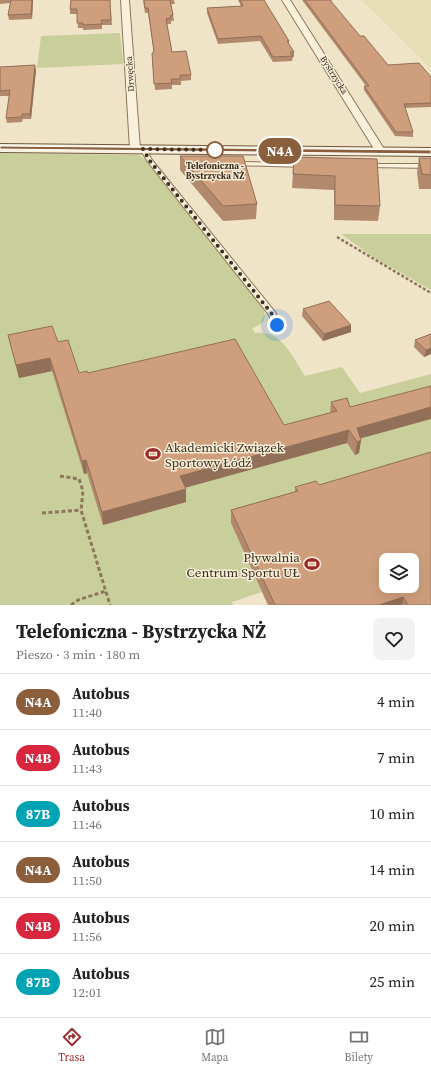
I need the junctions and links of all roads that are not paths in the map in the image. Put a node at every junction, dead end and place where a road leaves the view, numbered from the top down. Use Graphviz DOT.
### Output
graph roads {
  1 [pos="126,0"];
  2 [pos="286,0"];
  3 [pos="0,148"];
  4 [pos="139,149"];
  5 [pos="381,152"];
  6 [pos="431,152"];
  7 [pos="227,164"];
  8 [pos="312,165"];
  9 [pos="365,166"];
  10 [pos="431,166"];
  11 [pos="277,325"];
  1 -- 4 [label="street, Drwęcka"];
  2 -- 5 [label="street, Bystrzycka"];
  3 -- 4 [label="street"];
  4 -- 5 [label="street"];
  4 -- 11 [label="lane"];
  5 -- 6 [label="street"];
  7 -- 8 [label="lane"];
  9 -- 10 [label="lane"];
}
